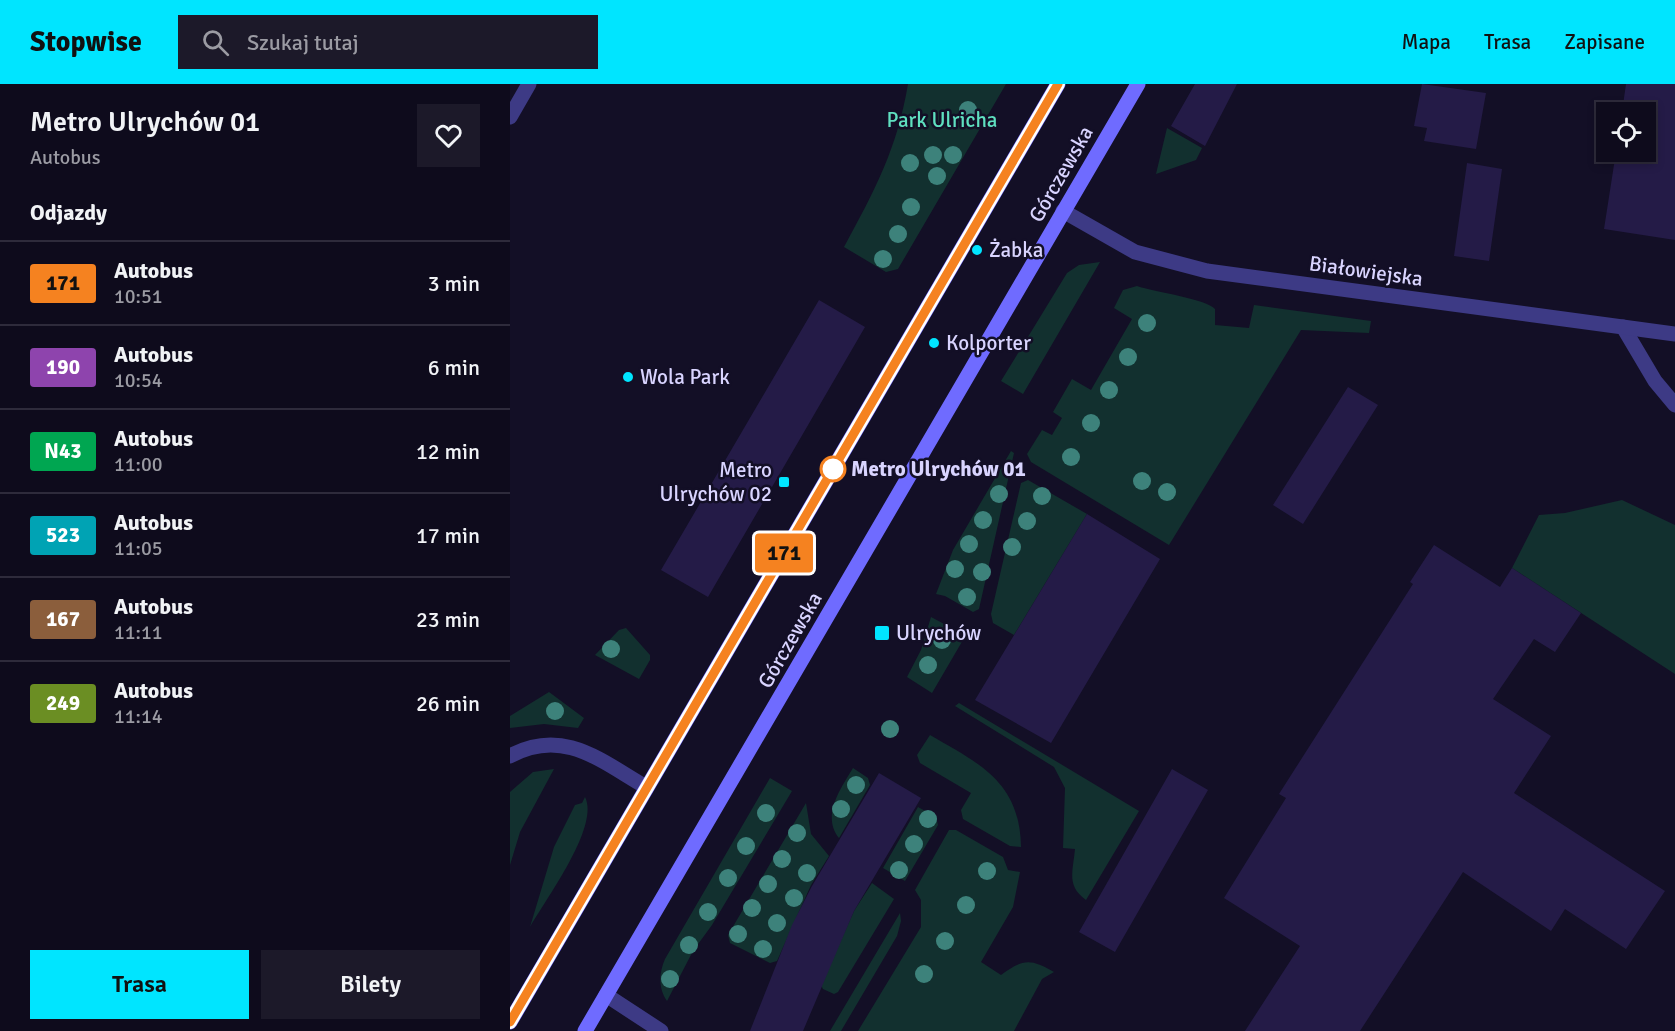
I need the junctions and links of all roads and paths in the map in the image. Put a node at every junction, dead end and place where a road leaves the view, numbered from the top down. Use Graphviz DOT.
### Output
graph roads {
  1 [pos="529,84"];
  2 [pos="1058,84"];
  3 [pos="1138,84"];
  4 [pos="510,117"];
  5 [pos="1063,211"];
  6 [pos="1623,327"];
  7 [pos="1675,334"];
  8 [pos="1675,405"];
  9 [pos="510,756"];
  10 [pos="646,787"];
  11 [pos="606,995"];
  12 [pos="510,1022"];
  13 [pos="585,1031"];
  14 [pos="662,1031"];
  1 -- 4 [label="street"];
  2 -- 10 [label="main road"];
  3 -- 5 [label="main road, Górczewska"];
  5 -- 6 [label="street, Białowiejska"];
  5 -- 11 [label="main road, Górczewska"];
  6 -- 7 [label="street, Białowiejska"];
  6 -- 8 [label="street"];
  9 -- 10 [label="street"];
  10 -- 12 [label="main road"];
  11 -- 13 [label="main road, Górczewska"];
  11 -- 14 [label="street"];
}
